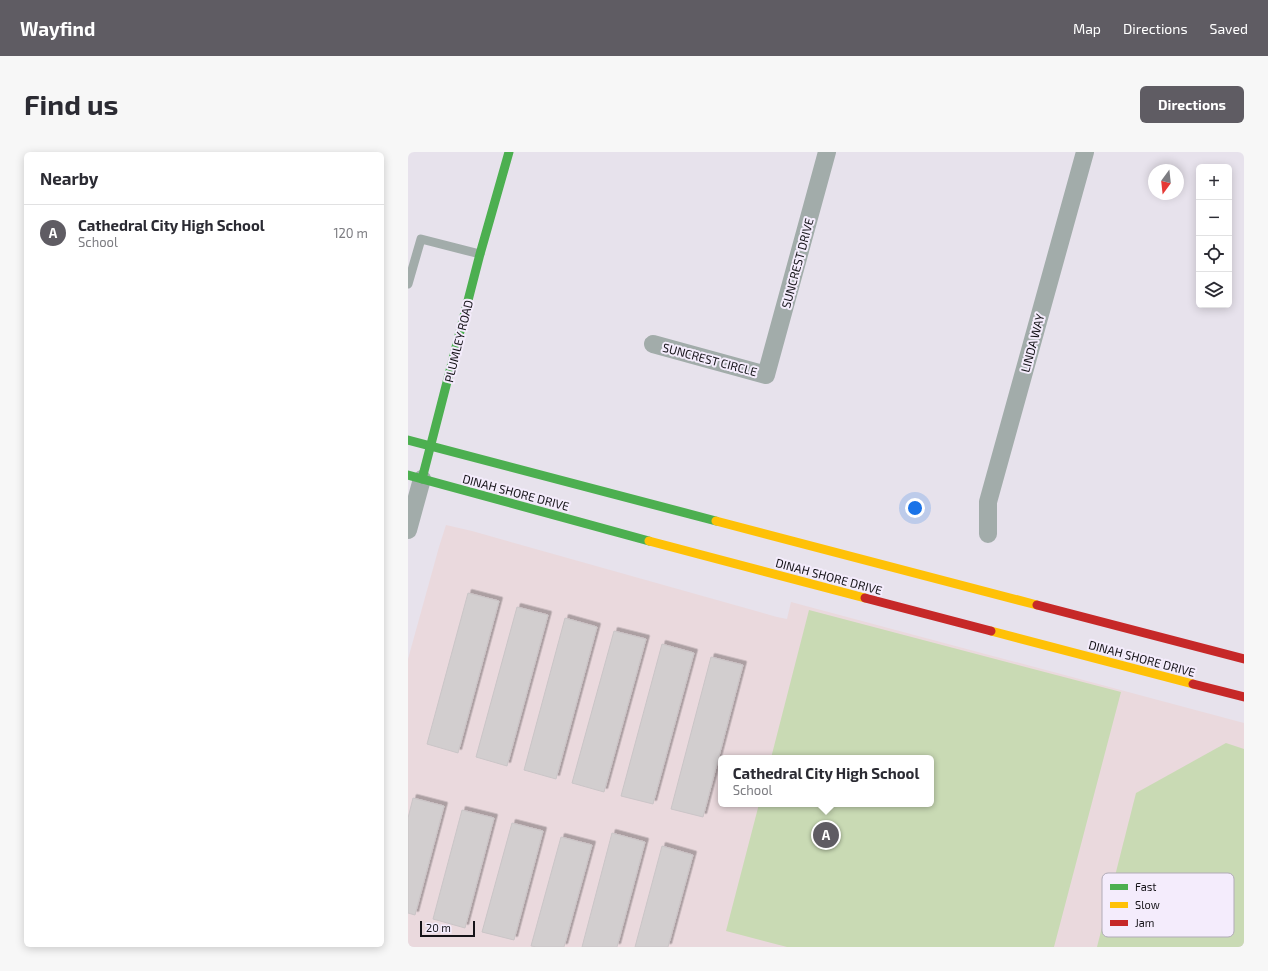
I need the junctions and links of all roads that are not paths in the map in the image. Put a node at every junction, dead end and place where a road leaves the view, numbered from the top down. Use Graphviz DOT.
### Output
graph roads {
  1 [pos="509,152"];
  2 [pos="827,152"];
  3 [pos="1085,152"];
  4 [pos="480,254"];
  5 [pos="408,284"];
  6 [pos="653,344"];
  7 [pos="766,375"];
  8 [pos="408,440"];
  9 [pos="430,446"];
  10 [pos="415,477"];
  11 [pos="408,530"];
  12 [pos="988,534"];
  13 [pos="1244,659"];
  14 [pos="1244,697"];
  1 -- 4 [label="main road, PLUMLEY ROAD"];
  2 -- 7 [label="street, SUNCREST DRIVE"];
  3 -- 12 [label="street, LINDA WAY"];
  4 -- 5 [label="lane"];
  4 -- 9 [label="main road, PLUMLEY ROAD"];
  6 -- 7 [label="street, SUNCREST CIRCLE"];
  8 -- 9 [label="main road, DINAH SHORE DRIVE"];
  9 -- 10 [label="main road, PLUMLEY ROAD"];
  9 -- 13 [label="main road, DINAH SHORE DRIVE"];
  10 -- 11 [label="street, PLUMLEY ROAD"];
  10 -- 14 [label="main road, DINAH SHORE DRIVE"];
}
